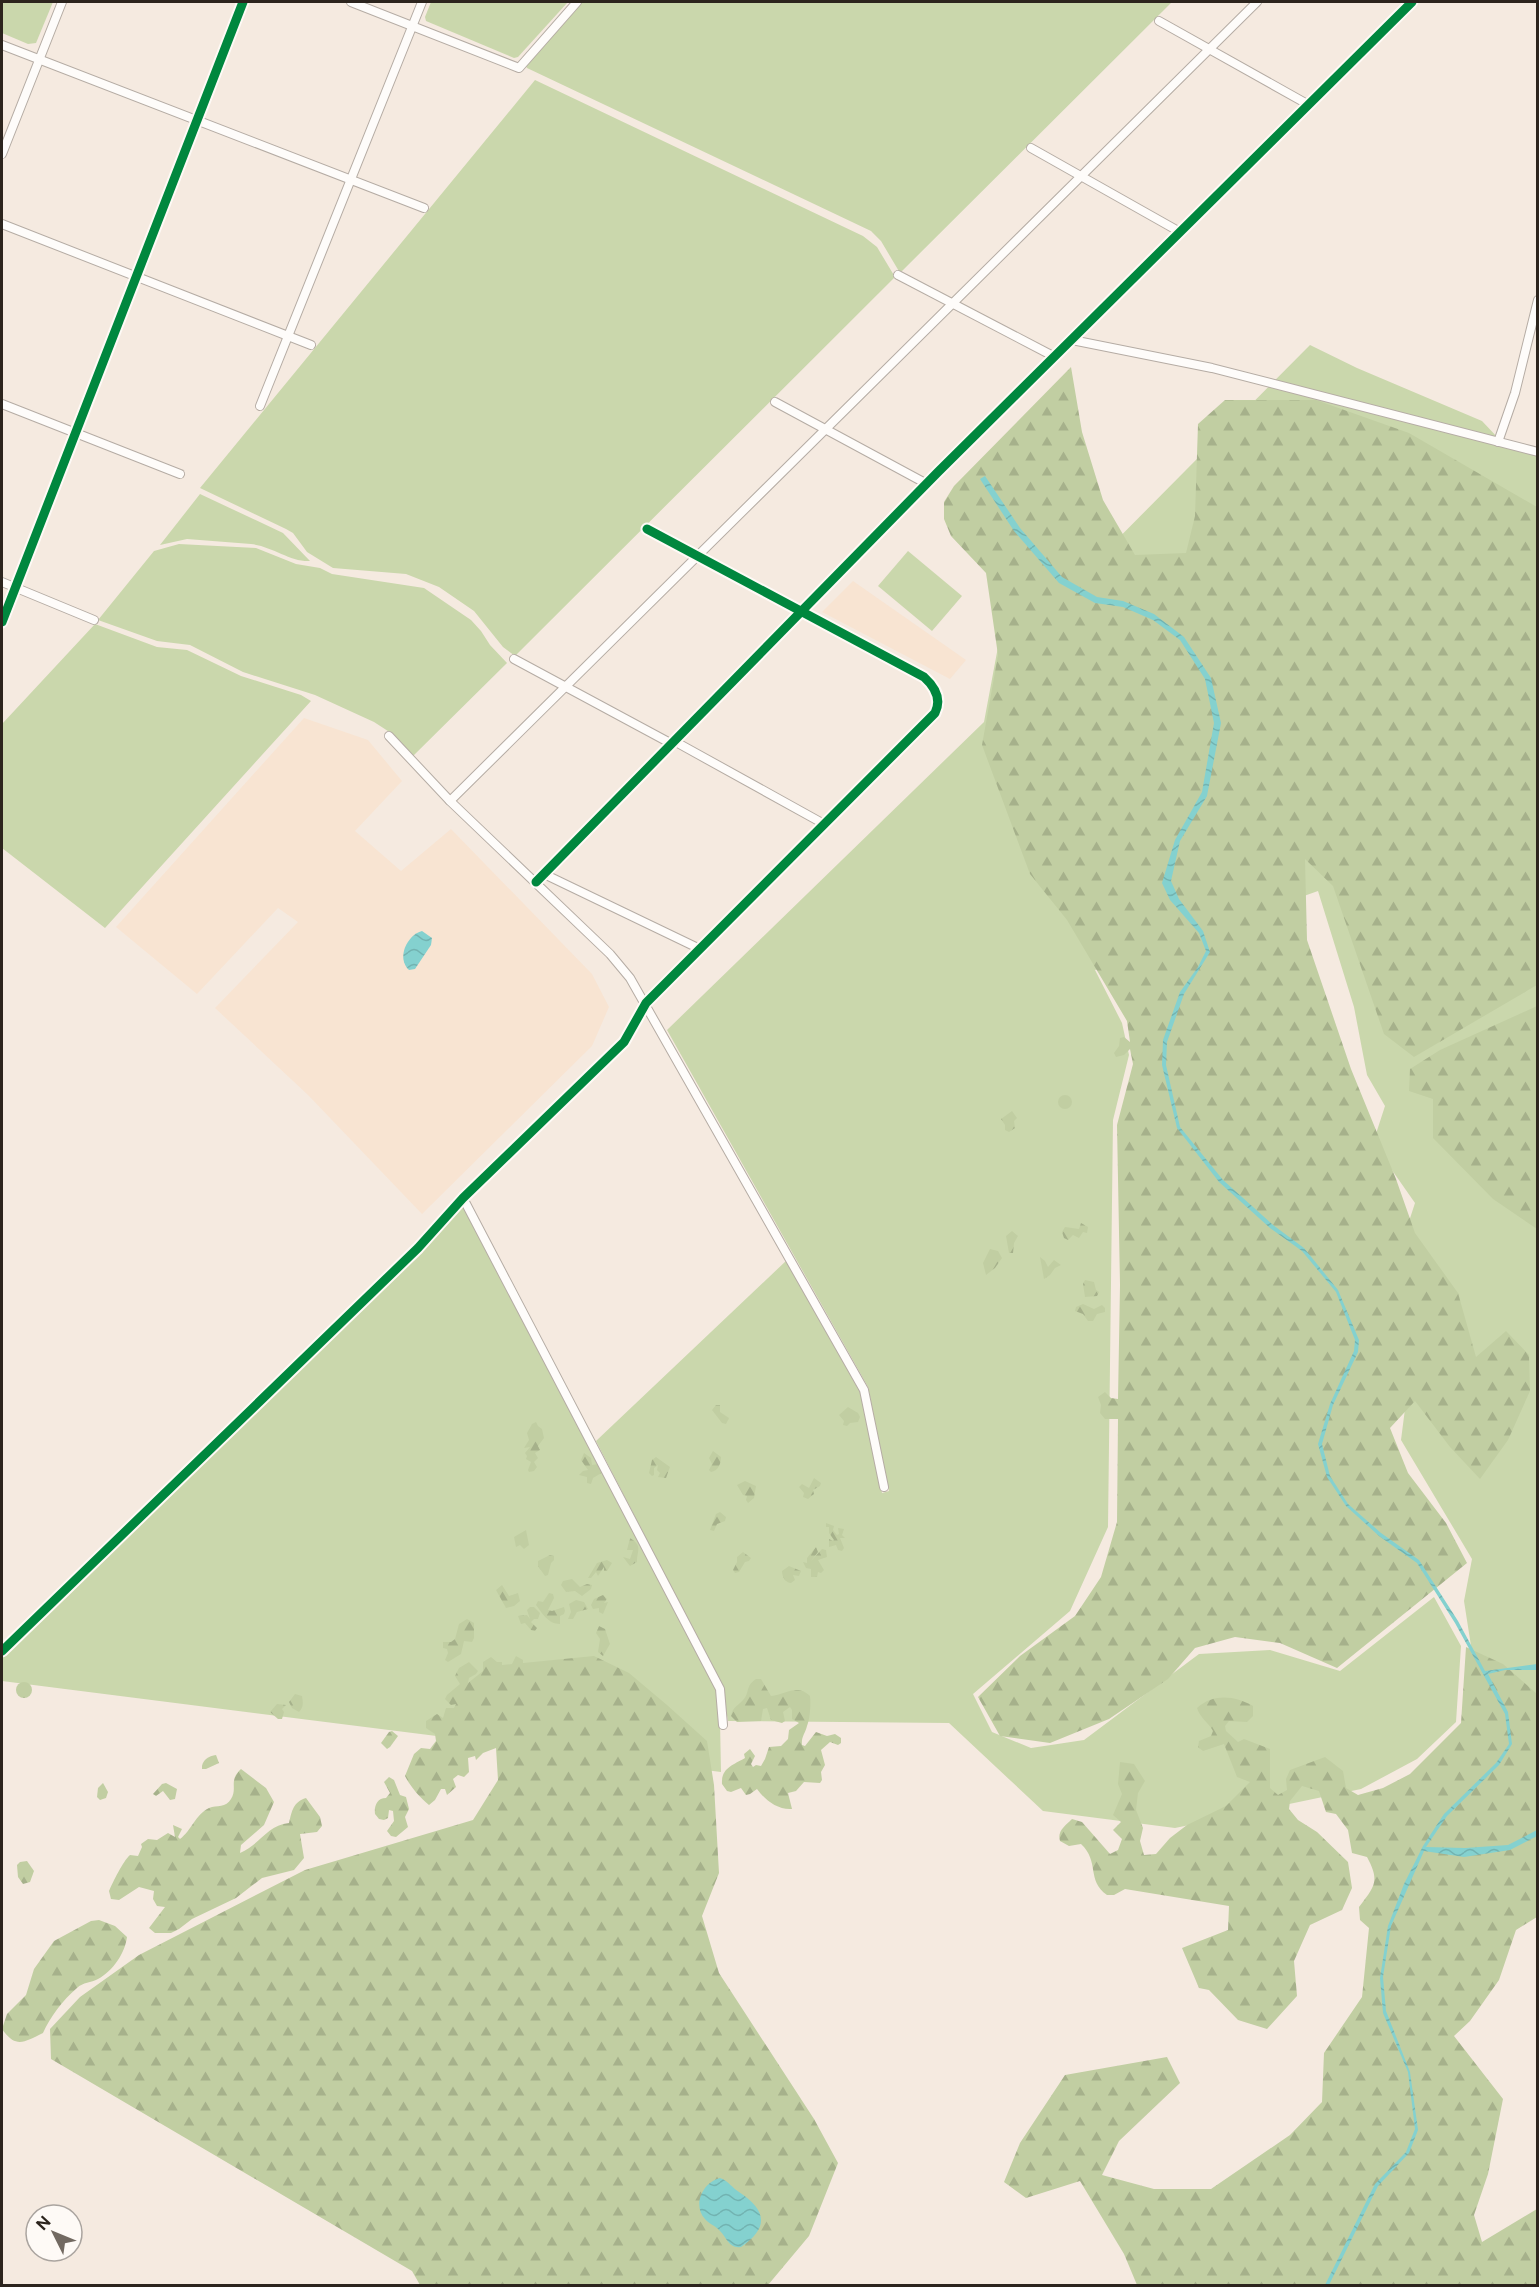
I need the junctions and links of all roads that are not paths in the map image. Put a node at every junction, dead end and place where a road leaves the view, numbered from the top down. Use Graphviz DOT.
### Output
graph roads {
  1 [pos="62,2"];
  2 [pos="243,2"];
  3 [pos="351,2"];
  4 [pos="422,2"];
  5 [pos="577,2"];
  6 [pos="1257,2"];
  7 [pos="1412,2"];
  8 [pos="1159,21"];
  9 [pos="412,25"];
  10 [pos="2,45"];
  11 [pos="1209,49"];
  12 [pos="39,60"];
  13 [pos="1309,105"];
  14 [pos="196,120"];
  15 [pos="1031,148"];
  16 [pos="2,154"];
  17 [pos="1080,176"];
  18 [pos="350,179"];
  19 [pos="424,208"];
  20 [pos="2,225"];
  21 [pos="1180,232"];
  22 [pos="898,275"];
  23 [pos="136,277"];
  24 [pos="1538,300"];
  25 [pos="952,303"];
  26 [pos="288,336"];
  27 [pos="1072,340"];
  28 [pos="311,345"];
  29 [pos="1054,357"];
  30 [pos="775,402"];
  31 [pos="2,404"];
  32 [pos="260,406"];
  33 [pos="825,429"];
  34 [pos="75,433"];
  35 [pos="1498,442"];
  36 [pos="1538,452"];
  37 [pos="180,474"];
  38 [pos="927,484"];
  39 [pos="647,529"];
  40 [pos="697,556"];
  41 [pos="2,582"];
  42 [pos="15,588"];
  43 [pos="802,612"];
  44 [pos="94,620"];
  45 [pos="2,622"];
  46 [pos="514,659"];
  47 [pos="565,686"];
  48 [pos="389,736"];
  49 [pos="673,742"];
  50 [pos="450,801"];
  51 [pos="824,824"];
  52 [pos="544,874"];
  53 [pos="536,882"];
  54 [pos="700,949"];
  55 [pos="646,1003"];
  56 [pos="464,1198"];
  57 [pos="884,1486"];
  58 [pos="2,1651"];
  59 [pos="723,1725"];
  1 -- 12 [label="street"];
  2 -- 14 [label="street"];
  3 -- 9 [label="street"];
  4 -- 9 [label="street"];
  5 -- 9 [label="street"];
  6 -- 11 [label="street"];
  7 -- 13 [label="street"];
  8 -- 11 [label="street"];
  9 -- 18 [label="street"];
  10 -- 12 [label="street"];
  11 -- 13 [label="street"];
  11 -- 17 [label="street"];
  12 -- 14 [label="street"];
  12 -- 16 [label="street"];
  13 -- 21 [label="street"];
  14 -- 18 [label="street"];
  14 -- 23 [label="street"];
  15 -- 17 [label="street"];
  17 -- 21 [label="street"];
  17 -- 25 [label="street"];
  18 -- 19 [label="street"];
  18 -- 26 [label="street"];
  20 -- 23 [label="street"];
  21 -- 27 [label="street"];
  22 -- 25 [label="street"];
  23 -- 26 [label="street"];
  23 -- 34 [label="street"];
  24 -- 35 [label="street"];
  25 -- 29 [label="street"];
  25 -- 33 [label="street"];
  26 -- 28 [label="street"];
  26 -- 32 [label="street"];
  27 -- 29 [label="street"];
  27 -- 35 [label="street"];
  29 -- 38 [label="street"];
  30 -- 33 [label="street"];
  31 -- 34 [label="street"];
  33 -- 38 [label="street"];
  33 -- 40 [label="street"];
  34 -- 37 [label="street"];
  34 -- 42 [label="street"];
  35 -- 36 [label="street"];
  38 -- 43 [label="street"];
  39 -- 40 [label="street"];
  40 -- 43 [label="street"];
  40 -- 47 [label="street"];
  41 -- 42 [label="street"];
  42 -- 44 [label="street"];
  42 -- 45 [label="street"];
  43 -- 49 [label="street"];
  43 -- 51 [label="street"];
  46 -- 47 [label="street"];
  47 -- 49 [label="street"];
  47 -- 50 [label="street"];
  48 -- 50 [label="street"];
  49 -- 51 [label="street"];
  49 -- 52 [label="street"];
  50 -- 53 [label="street"];
  51 -- 54 [label="street"];
  52 -- 53 [label="street"];
  52 -- 54 [label="street"];
  53 -- 55 [label="street"];
  54 -- 55 [label="street"];
  55 -- 56 [label="street"];
  55 -- 57 [label="street"];
  56 -- 58 [label="street"];
  56 -- 59 [label="street"];
}
